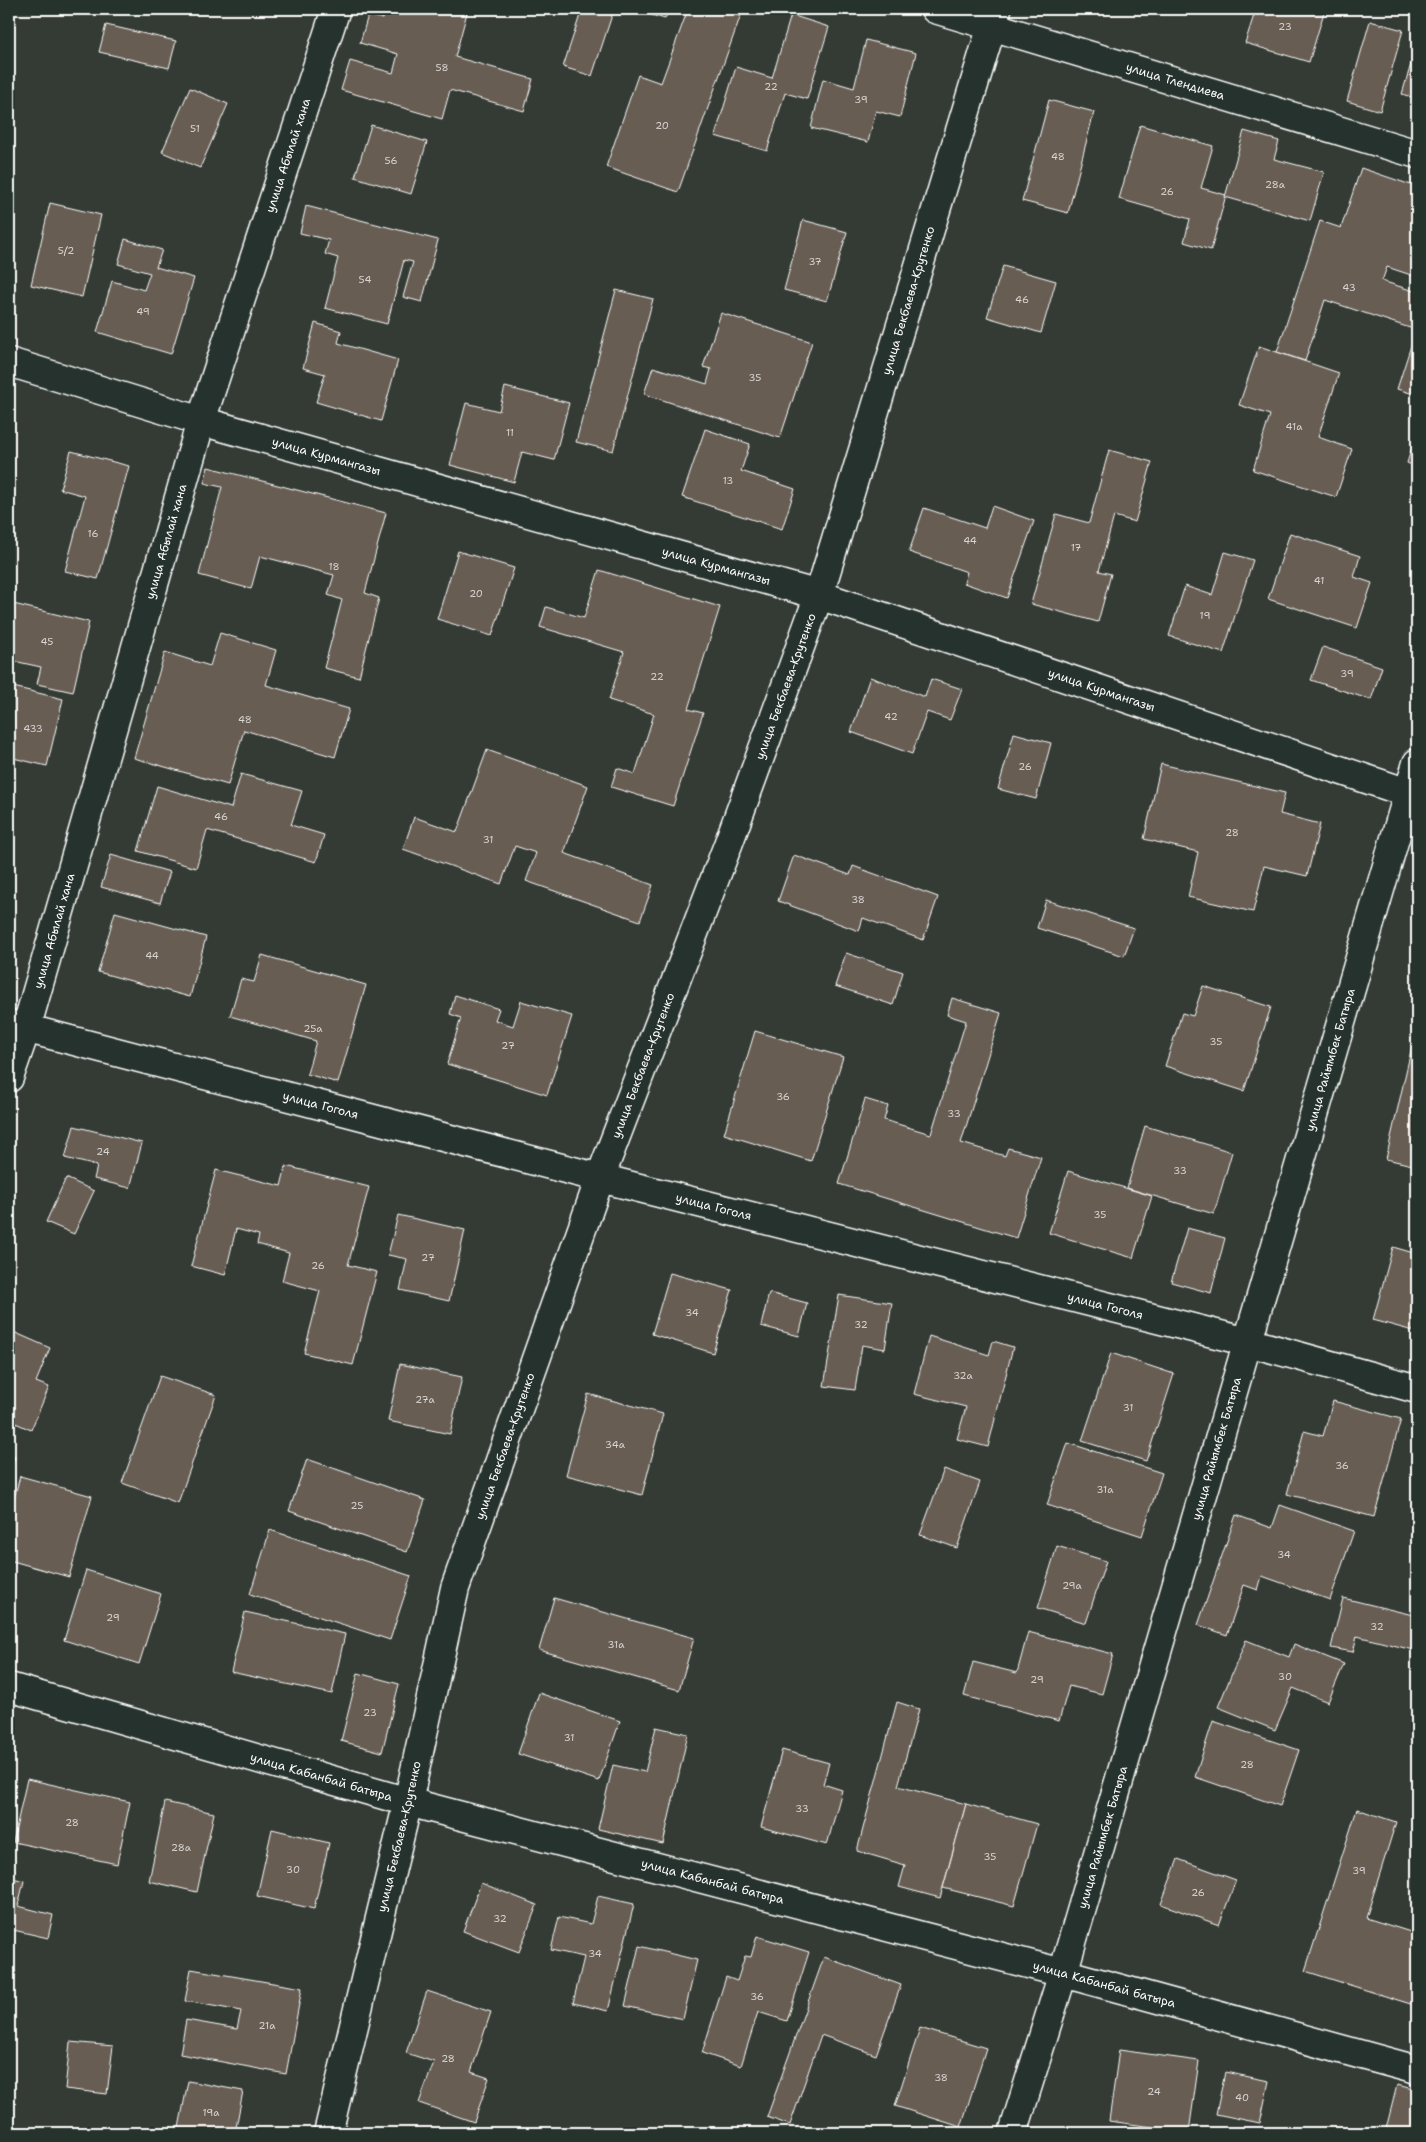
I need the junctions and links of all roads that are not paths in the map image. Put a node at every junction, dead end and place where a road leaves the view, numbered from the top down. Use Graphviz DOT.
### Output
graph roads {
  1 [pos="336,9"];
  2 [pos="935,9"];
  3 [pos="995,18"];
  4 [pos="1417,154"];
  5 [pos="9,362"];
  6 [pos="201,421"];
  7 [pos="819,596"];
  8 [pos="1417,763"];
  9 [pos="1413,794"];
  10 [pos="17,1027"];
  11 [pos="9,1078"];
  12 [pos="600,1178"];
  13 [pos="1248,1342"];
  14 [pos="1417,1389"];
  15 [pos="9,1687"];
  16 [pos="408,1802"];
  17 [pos="1063,1973"];
  18 [pos="1417,2070"];
  19 [pos="328,2133"];
  20 [pos="1013,2133"];
  1 -- 6 [label="street, улица Абылай хана"];
  2 -- 3 [label="street, улица Тлендиева"];
  3 -- 4 [label="street, улица Тлендиева"];
  3 -- 7 [label="street, улица Бекбаева-Крутенко"];
  5 -- 6 [label="street, улица Курмангазы"];
  6 -- 7 [label="street, улица Курмангазы"];
  6 -- 10 [label="street, улица Абылай хана"];
  7 -- 9 [label="street, улица Курмангазы"];
  7 -- 12 [label="street, улица Бекбаева-Крутенко"];
  8 -- 9 [label="street, улица Райымбек Батыра"];
  9 -- 13 [label="street, улица Райымбек Батыра"];
  10 -- 11 [label="street, улица Абылай хана"];
  10 -- 12 [label="street, улица Гоголя"];
  12 -- 13 [label="street, улица Гоголя"];
  12 -- 16 [label="street, улица Бекбаева-Крутенко"];
  13 -- 14 [label="street, улица Гоголя"];
  13 -- 17 [label="street, улица Райымбек Батыра"];
  15 -- 16 [label="street, улица Кабанбай батыра"];
  16 -- 17 [label="street, улица Кабанбай батыра"];
  16 -- 19 [label="street, улица Бекбаева-Крутенко"];
  17 -- 18 [label="street, улица Кабанбай батыра"];
  17 -- 20 [label="street, улица Райымбек Батыра"];
}
